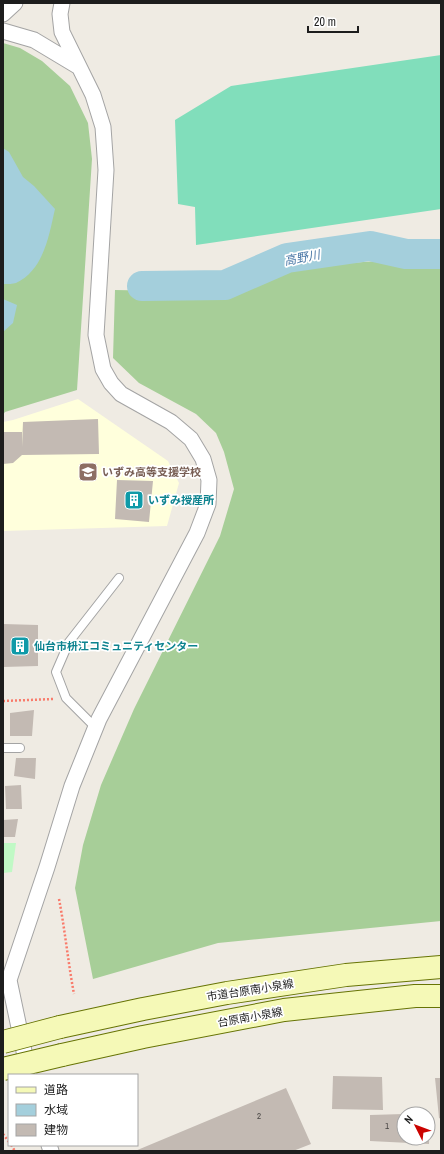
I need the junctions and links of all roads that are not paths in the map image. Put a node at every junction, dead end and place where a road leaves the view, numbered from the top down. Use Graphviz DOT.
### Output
graph roads {
  1 [pos="15,3"];
  2 [pos="62,3"];
  3 [pos="3,14"];
  4 [pos="3,31"];
  5 [pos="78,67"];
  6 [pos="119,578"];
  7 [pos="96,728"];
  8 [pos="3,748"];
  9 [pos="20,748"];
  10 [pos="441,967"];
  11 [pos="6,982"];
  12 [pos="441,996"];
  13 [pos="3,1042"];
  14 [pos="3,1070"];
  15 [pos="29,1074"];
  1 -- 3 [label="street"];
  2 -- 5 [label="street"];
  4 -- 5 [label="street"];
  5 -- 7 [label="street"];
  6 -- 7 [label="lane"];
  7 -- 11 [label="street"];
  8 -- 9 [label="lane"];
  10 -- 13 [label="street, 市道台原南小泉線, bridge"];
  11 -- 15 [label="street"];
  12 -- 14 [label="street, 台原南小泉線, bridge"];
}
